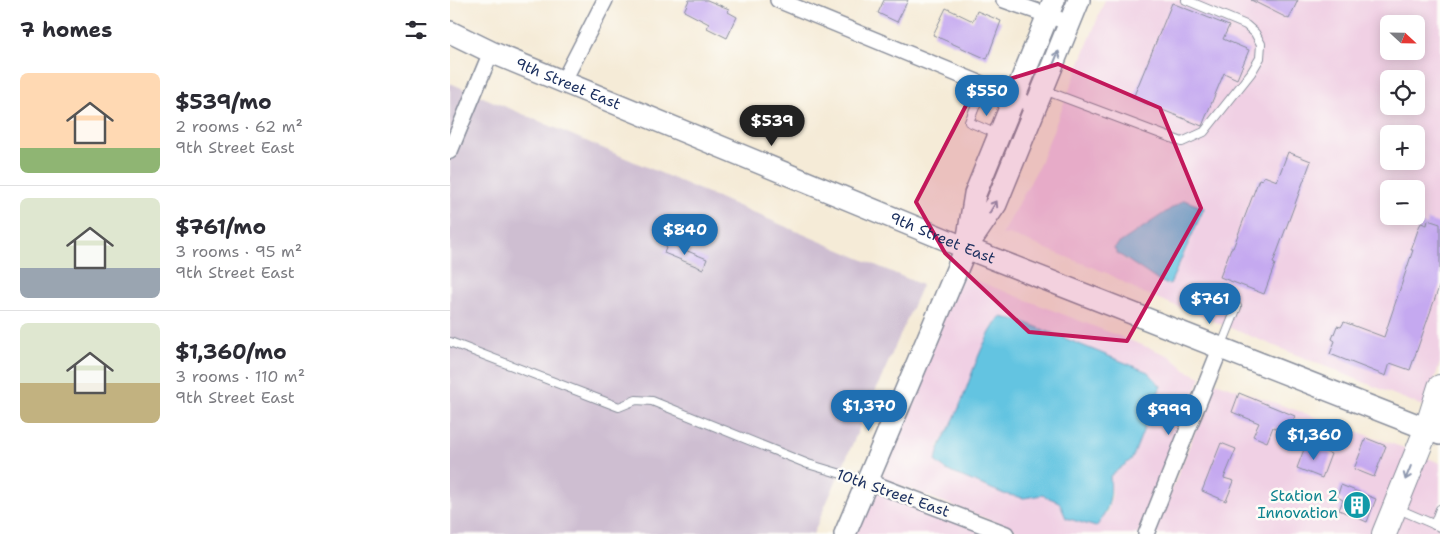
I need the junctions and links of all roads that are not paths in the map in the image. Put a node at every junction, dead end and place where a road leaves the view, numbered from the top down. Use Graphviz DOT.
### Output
graph roads {
  1 [pos="605,0"];
  2 [pos="778,0"];
  3 [pos="1004,0"];
  4 [pos="1079,0"];
  5 [pos="1186,0"];
  6 [pos="1051,7"];
  7 [pos="1070,23"];
  8 [pos="450,32"];
  9 [pos="491,52"];
  10 [pos="564,80"];
  11 [pos="984,84"];
  12 [pos="1014,97"];
  13 [pos="1039,98"];
  14 [pos="999,135"];
  15 [pos="451,145"];
  16 [pos="966,248"];
  17 [pos="1236,307"];
  18 [pos="450,342"];
  19 [pos="1220,349"];
  20 [pos="1440,387"];
  21 [pos="1433,431"];
  22 [pos="867,481"];
  23 [pos="1394,508"];
  24 [pos="1440,508"];
  25 [pos="1437,526"];
  26 [pos="845,534"];
  27 [pos="1006,534"];
  28 [pos="1146,534"];
  29 [pos="1384,534"];
  1 -- 10 [label="street"];
  2 -- 11 [label="street"];
  3 -- 6 [label="street"];
  4 -- 7 [label="street"];
  5 -- 13 [label="lane"];
  6 -- 7 [label="street"];
  6 -- 12 [label="street"];
  13 -- 7 [label="street, one-way"];
  8 -- 9 [label="street, 9th Street East"];
  9 -- 10 [label="street, 9th Street East"];
  9 -- 15 [label="street"];
  10 -- 16 [label="street, 9th Street East"];
  11 -- 12 [label="street"];
  11 -- 14 [label="lane"];
  12 -- 13 [label="street"];
  12 -- 14 [label="street"];
  16 -- 13 [label="street, one-way"];
  14 -- 16 [label="street"];
  16 -- 19 [label="street, 9th Street East"];
  16 -- 22 [label="street"];
  17 -- 19 [label="lane"];
  18 -- 22 [label="lane, 10th Street East"];
  19 -- 21 [label="street, 9th Street East"];
  19 -- 28 [label="street"];
  20 -- 21 [label="main road"];
  21 -- 23 [label="main road, one-way"];
  22 -- 26 [label="street"];
  22 -- 27 [label="street, 10th Street East"];
  23 -- 25 [label="lane"];
  23 -- 29 [label="main road"];
  24 -- 25 [label="lane"];
}
